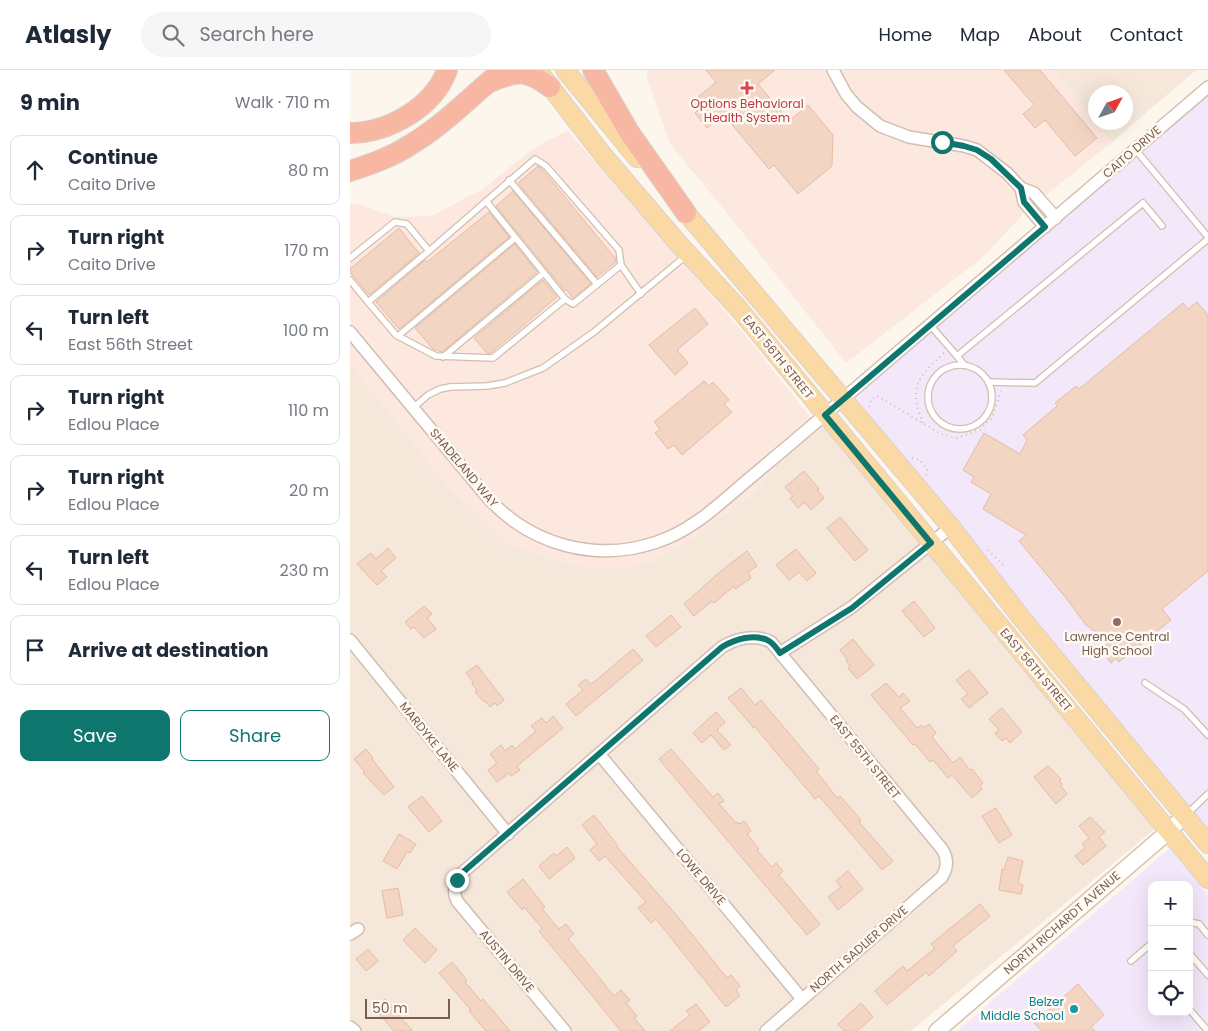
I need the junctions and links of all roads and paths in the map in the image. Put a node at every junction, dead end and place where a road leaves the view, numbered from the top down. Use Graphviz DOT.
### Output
graph roads {
  1 [pos="447,70"];
  2 [pos="503,70"];
  3 [pos="537,70"];
  4 [pos="565,70"];
  5 [pos="593,70"];
  6 [pos="833,70"];
  7 [pos="484,86"];
  8 [pos="550,87"];
  9 [pos="1208,87"];
  10 [pos="350,133"];
  11 [pos="1135,150"];
  12 [pos="350,171"];
  13 [pos="509,180"];
  14 [pos="1021,188"];
  15 [pos="486,201"];
  16 [pos="686,213"];
  17 [pos="1056,218"];
  18 [pos="1162,226"];
  19 [pos="1045,227"];
  20 [pos="516,238"];
  21 [pos="1208,238"];
  22 [pos="429,251"];
  23 [pos="688,254"];
  24 [pos="350,258"];
  25 [pos="621,265"];
  26 [pos="544,273"];
  27 [pos="350,280"];
  28 [pos="597,284"];
  29 [pos="641,294"];
  30 [pos="565,299"];
  31 [pos="368,302"];
  32 [pos="930,325"];
  33 [pos="350,332"];
  34 [pos="398,336"];
  35 [pos="957,356"];
  36 [pos="443,357"];
  37 [pos="937,360"];
  38 [pos="964,365"];
  39 [pos="988,382"];
  40 [pos="1007,389"];
  41 [pos="834,407"];
  42 [pos="413,408"];
  43 [pos="870,410"];
  44 [pos="923,424"];
  45 [pos="910,457"];
  46 [pos="931,482"];
  47 [pos="950,527"];
  48 [pos="931,543"];
  49 [pos="987,548"];
  50 [pos="1002,564"];
  51 [pos="350,640"];
  52 [pos="780,653"];
  53 [pos="1146,683"];
  54 [pos="1208,735"];
  55 [pos="600,755"];
  56 [pos="1208,794"];
  57 [pos="1185,815"];
  58 [pos="1169,831"];
  59 [pos="508,834"];
  60 [pos="1208,844"];
  61 [pos="947,862"];
  62 [pos="1208,879"];
  63 [pos="454,889"];
  64 [pos="1193,923"];
  65 [pos="1208,935"];
  66 [pos="1148,946"];
  67 [pos="1193,958"];
  68 [pos="1131,961"];
  69 [pos="1208,975"];
  70 [pos="802,999"];
  71 [pos="1193,1014"];
  72 [pos="350,1027"];
  73 [pos="355,1031"];
  74 [pos="565,1031"];
  75 [pos="766,1031"];
  76 [pos="937,1031"];
  77 [pos="1208,1031"];
  1 -- 10 [label="highway"];
  2 -- 7 [label="highway"];
  3 -- 8 [label="main road, EAST 56TH STREET"];
  4 -- 16 [label="main road, EAST 56TH STREET"];
  5 -- 16 [label="highway"];
  6 -- 14 [label="street"];
  7 -- 8 [label="highway"];
  7 -- 12 [label="highway"];
  8 -- 23 [label="main road, EAST 56TH STREET"];
  9 -- 11 [label="street, CAITO DRIVE"];
  11 -- 17 [label="street, CAITO DRIVE"];
  11 -- 21 [label="lane"];
  13 -- 15 [label="lane"];
  13 -- 25 [label="lane"];
  13 -- 28 [label="lane"];
  14 -- 17 [label="street"];
  14 -- 19 [label="street"];
  15 -- 20 [label="lane"];
  15 -- 22 [label="lane"];
  16 -- 41 [label="main road, EAST 56TH STREET"];
  17 -- 19 [label="street, CAITO DRIVE"];
  18 -- 35 [label="lane"];
  19 -- 32 [label="street, CAITO DRIVE"];
  20 -- 26 [label="lane"];
  20 -- 34 [label="lane"];
  21 -- 39 [label="lane"];
  22 -- 24 [label="lane"];
  22 -- 31 [label="lane"];
  23 -- 29 [label="lane"];
  23 -- 41 [label="main road, EAST 56TH STREET"];
  25 -- 28 [label="lane"];
  25 -- 29 [label="lane"];
  26 -- 30 [label="lane"];
  26 -- 36 [label="lane"];
  27 -- 31 [label="lane"];
  28 -- 30 [label="lane"];
  29 -- 42 [label="lane"];
  30 -- 36 [label="lane"];
  31 -- 34 [label="lane"];
  32 -- 35 [label="lane"];
  32 -- 41 [label="street, CAITO DRIVE"];
  33 -- 42 [label="street, SHADELAND WAY"];
  34 -- 36 [label="lane"];
  35 -- 38 [label="lane"];
  37 -- 44 [label="path"];
  38 -- 39 [label="lane"];
  38 -- 39 [label="lane"];
  40 -- 44 [label="path"];
  41 -- 42 [label="street, SHADELAND WAY"];
  41 -- 47 [label="main road, EAST 56TH STREET"];
  41 -- 48 [label="main road, EAST 56TH STREET"];
  43 -- 44 [label="path"];
  45 -- 46 [label="path"];
  47 -- 48 [label="street"];
  47 -- 57 [label="main road, EAST 56TH STREET"];
  48 -- 52 [label="street"];
  48 -- 58 [label="main road, EAST 56TH STREET"];
  49 -- 50 [label="path"];
  51 -- 59 [label="street, MARDYKE LANE"];
  52 -- 55 [label="street, EAST 55TH STREET"];
  52 -- 61 [label="street, EAST 55TH STREET"];
  53 -- 54 [label="lane"];
  55 -- 59 [label="street, EAST 55TH STREET"];
  55 -- 70 [label="street, LOWE DRIVE"];
  56 -- 57 [label="lane"];
  57 -- 58 [label="street, NORTH RICHARDT AVENUE"];
  57 -- 60 [label="main road, EAST 56TH STREET"];
  58 -- 62 [label="main road, EAST 56TH STREET"];
  58 -- 76 [label="street, NORTH RICHARDT AVENUE"];
  59 -- 63 [label="street, EAST 55TH STREET"];
  61 -- 70 [label="street, NORTH SADLIER DRIVE"];
  63 -- 74 [label="street, AUSTIN DRIVE"];
  64 -- 65 [label="lane"];
  66 -- 68 [label="lane"];
  67 -- 69 [label="lane"];
  70 -- 75 [label="street, NORTH SADLIER DRIVE"];
  71 -- 77 [label="lane"];
  72 -- 73 [label="street"];
}
